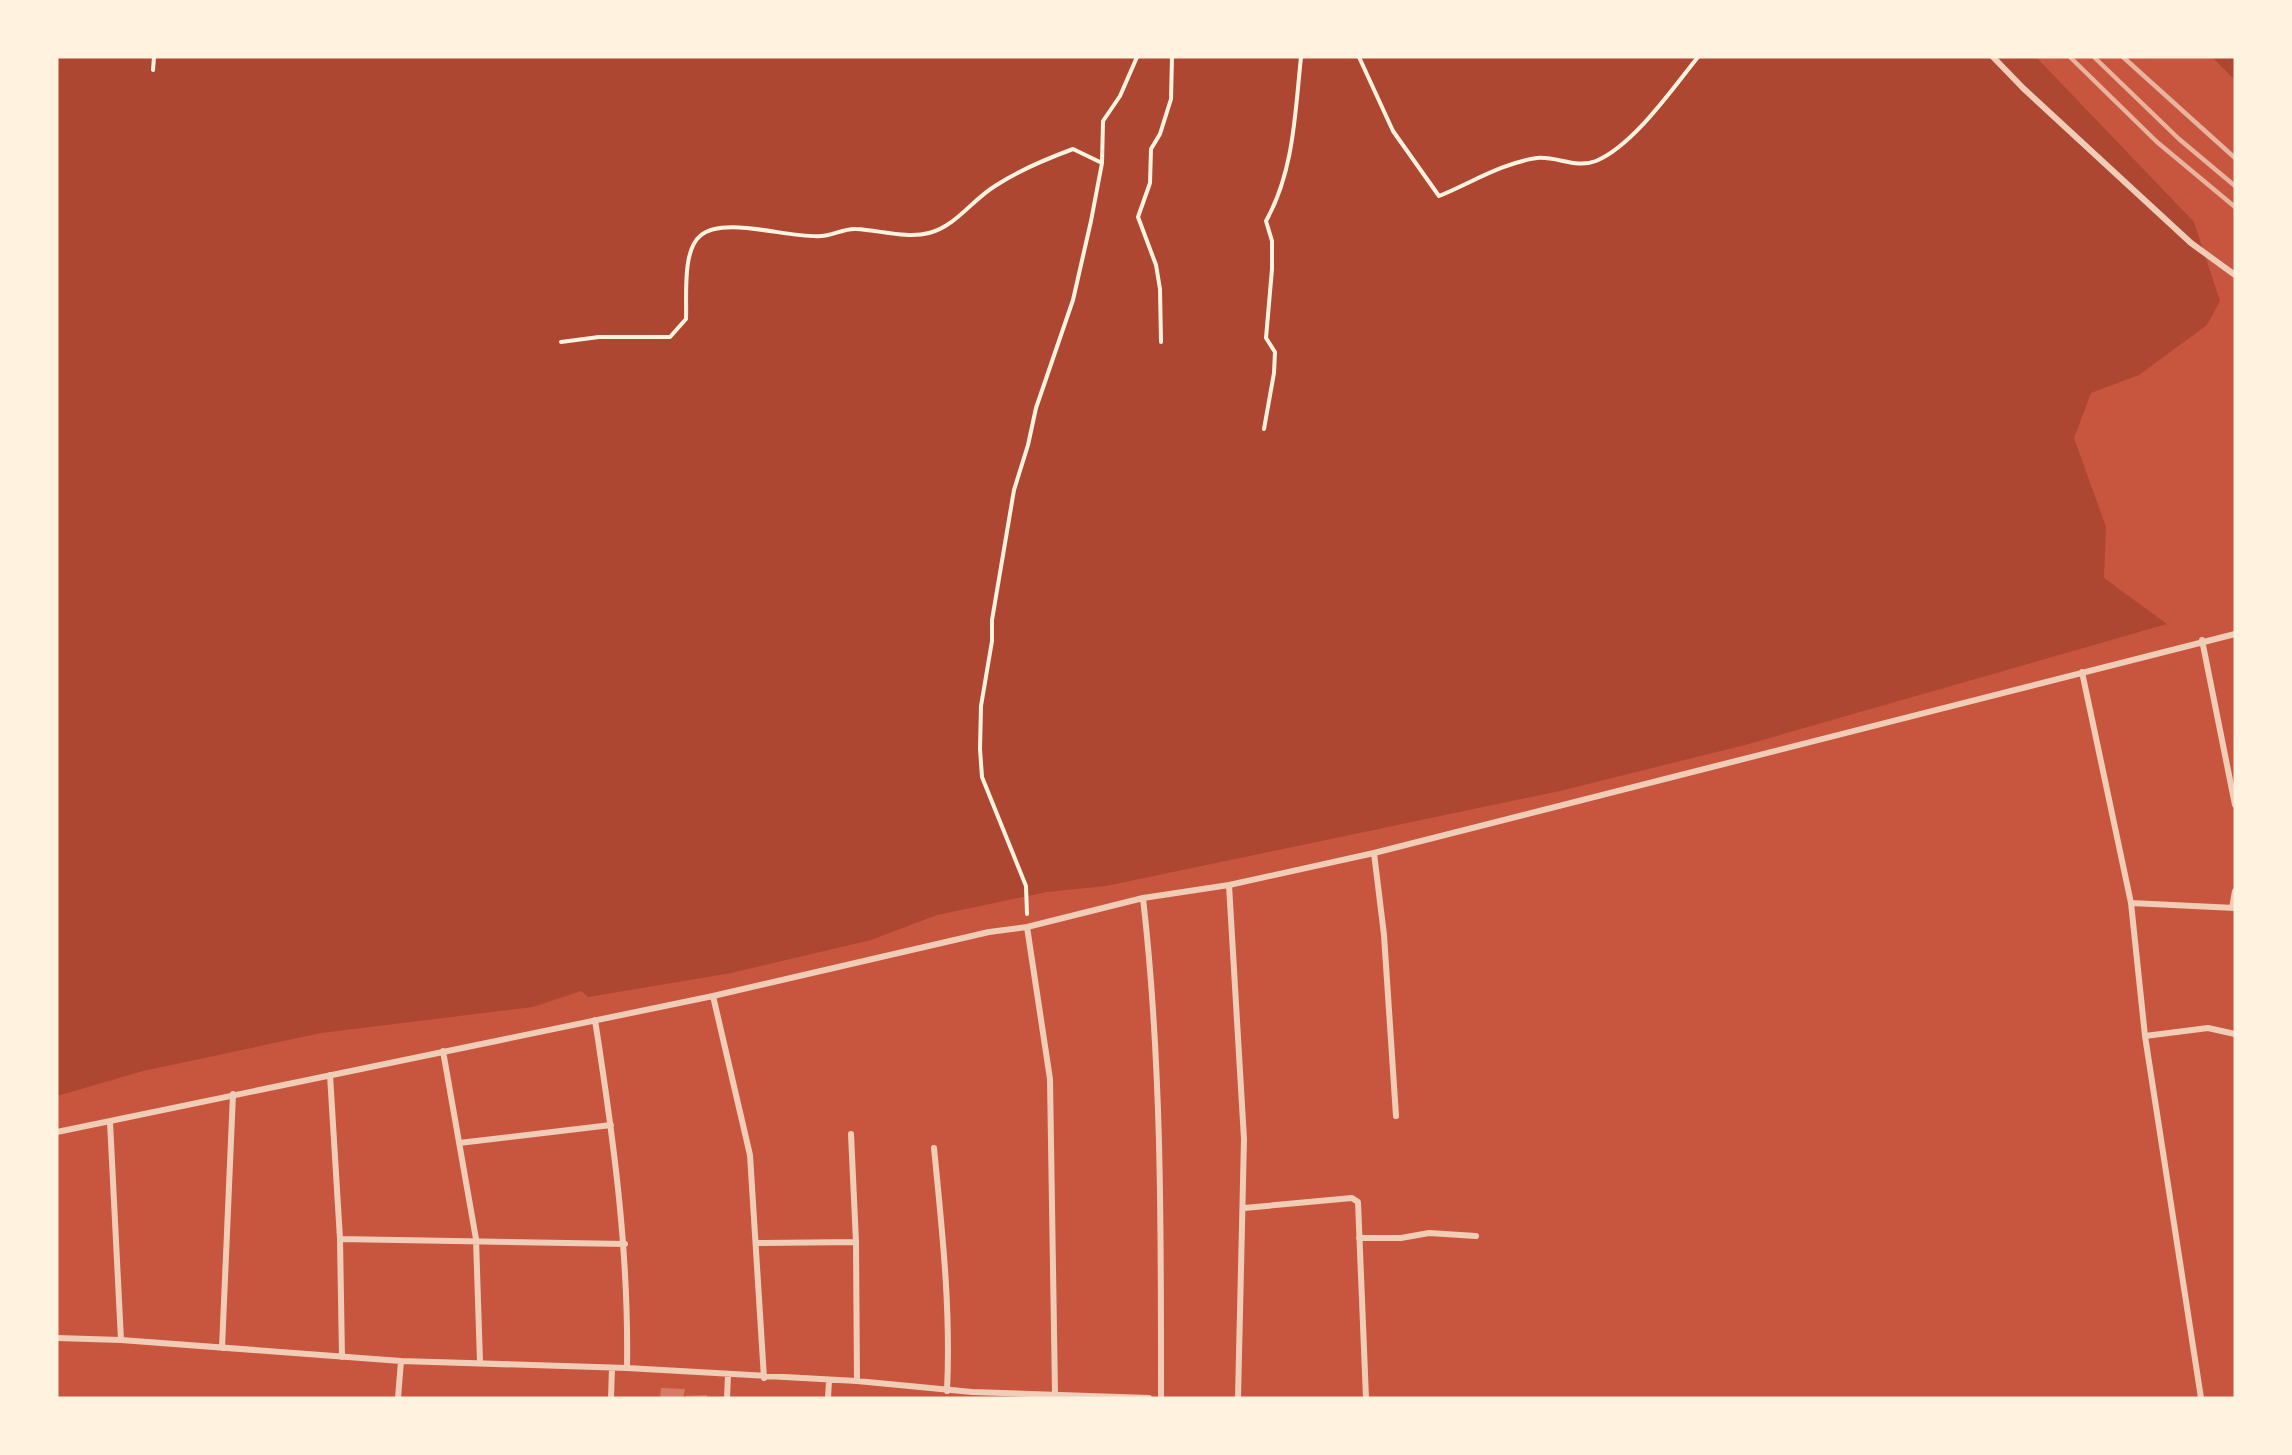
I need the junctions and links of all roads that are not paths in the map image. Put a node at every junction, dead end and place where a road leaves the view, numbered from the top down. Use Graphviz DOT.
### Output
graph roads {
  1 [pos="1993,57"];
  2 [pos="2235,275"];
  3 [pos="2235,633"];
  4 [pos="2202,640"];
  5 [pos="2082,672"];
  6 [pos="2235,805"];
  7 [pos="1374,852"];
  8 [pos="1229,885"];
  9 [pos="2235,891"];
  10 [pos="1143,898"];
  11 [pos="2132,903"];
  12 [pos="2234,908"];
  13 [pos="1027,927"];
  14 [pos="713,996"];
  15 [pos="595,1020"];
  16 [pos="2235,1034"];
  17 [pos="2145,1036"];
  18 [pos="444,1052"];
  19 [pos="330,1075"];
  20 [pos="233,1094"];
  21 [pos="1396,1116"];
  22 [pos="110,1122"];
  23 [pos="611,1125"];
  24 [pos="57,1132"];
  25 [pos="851,1134"];
  26 [pos="459,1143"];
  27 [pos="934,1148"];
  28 [pos="1244,1208"];
  29 [pos="1476,1236"];
  30 [pos="1359,1238"];
  31 [pos="340,1239"];
  32 [pos="476,1239"];
  33 [pos="856,1242"];
  34 [pos="757,1243"];
  35 [pos="625,1244"];
  36 [pos="57,1338"];
  37 [pos="120,1340"];
  38 [pos="222,1348"];
  39 [pos="342,1357"];
  40 [pos="401,1361"];
  41 [pos="480,1362"];
  42 [pos="612,1368"];
  43 [pos="627,1368"];
  44 [pos="728,1375"];
  45 [pos="765,1378"];
  46 [pos="829,1381"];
  47 [pos="857,1381"];
  48 [pos="947,1390"];
  49 [pos="1055,1393"];
  50 [pos="972,1395"];
  51 [pos="398,1398"];
  52 [pos="611,1398"];
  53 [pos="727,1398"];
  54 [pos="828,1398"];
  55 [pos="1149,1398"];
  56 [pos="1161,1398"];
  57 [pos="1238,1398"];
  58 [pos="1366,1398"];
  59 [pos="2201,1398"];
  1 -- 2 [label="street"];
  3 -- 4 [label="street"];
  4 -- 5 [label="street"];
  4 -- 6 [label="street"];
  5 -- 7 [label="street"];
  5 -- 11 [label="street"];
  7 -- 8 [label="street"];
  7 -- 21 [label="street"];
  8 -- 10 [label="street"];
  8 -- 28 [label="street"];
  9 -- 12 [label="street"];
  10 -- 13 [label="street"];
  10 -- 56 [label="street"];
  11 -- 12 [label="street"];
  11 -- 17 [label="street"];
  13 -- 14 [label="street"];
  13 -- 49 [label="street"];
  14 -- 15 [label="street"];
  14 -- 34 [label="street"];
  15 -- 18 [label="street"];
  15 -- 23 [label="street"];
  16 -- 17 [label="street"];
  17 -- 59 [label="street"];
  18 -- 19 [label="street"];
  18 -- 26 [label="street"];
  19 -- 20 [label="street"];
  19 -- 31 [label="street"];
  20 -- 22 [label="street"];
  20 -- 38 [label="street"];
  22 -- 24 [label="street"];
  22 -- 37 [label="street"];
  23 -- 26 [label="street"];
  23 -- 35 [label="street"];
  25 -- 33 [label="street"];
  26 -- 32 [label="street"];
  27 -- 48 [label="street"];
  28 -- 30 [label="street"];
  28 -- 57 [label="street"];
  29 -- 30 [label="street"];
  30 -- 58 [label="street"];
  31 -- 32 [label="street"];
  31 -- 39 [label="street"];
  32 -- 35 [label="street"];
  32 -- 41 [label="street"];
  33 -- 34 [label="street"];
  33 -- 47 [label="street"];
  34 -- 45 [label="street"];
  35 -- 43 [label="street"];
  36 -- 37 [label="street"];
  37 -- 38 [label="street"];
  38 -- 39 [label="street"];
  39 -- 40 [label="street"];
  40 -- 41 [label="street"];
  40 -- 51 [label="street"];
  41 -- 42 [label="street"];
  42 -- 43 [label="street"];
  42 -- 52 [label="street"];
  43 -- 44 [label="street"];
  44 -- 45 [label="street"];
  44 -- 53 [label="street"];
  45 -- 46 [label="street"];
  46 -- 47 [label="street"];
  46 -- 54 [label="street"];
  47 -- 48 [label="street"];
  48 -- 50 [label="street"];
  49 -- 50 [label="street"];
  49 -- 55 [label="street"];
}
